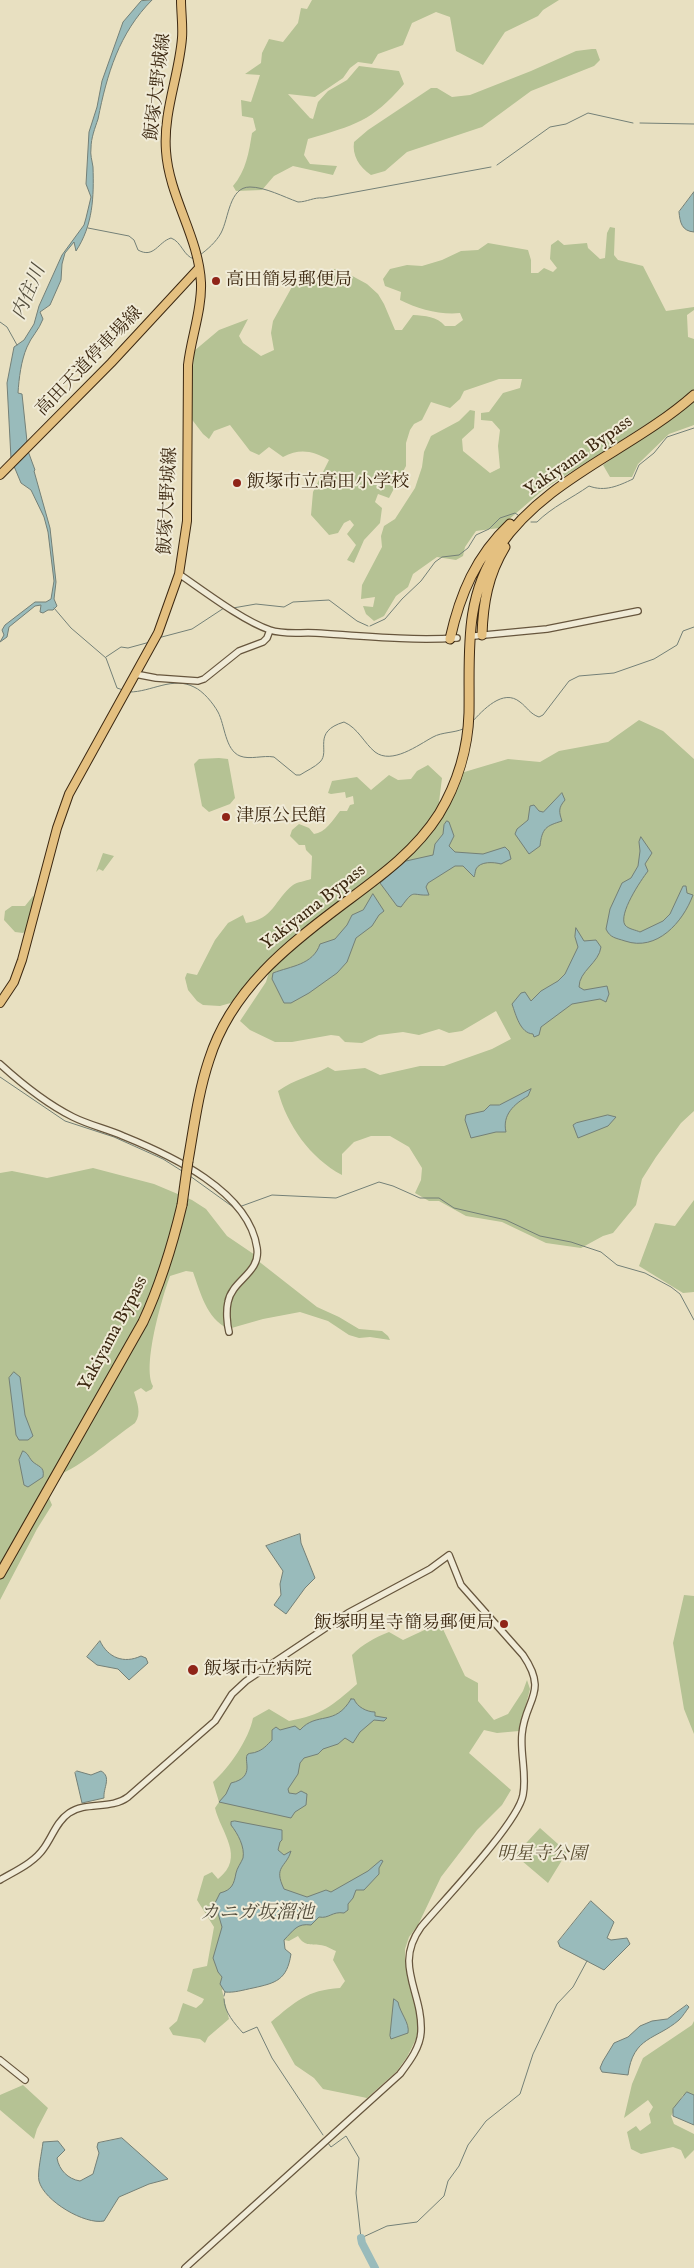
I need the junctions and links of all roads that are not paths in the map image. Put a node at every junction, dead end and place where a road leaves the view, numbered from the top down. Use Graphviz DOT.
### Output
graph roads {
  1 [pos="181,0"];
  2 [pos="199,268"];
  3 [pos="694,395"];
  4 [pos="0,475"];
  5 [pos="548,495"];
  6 [pos="530,511"];
  7 [pos="179,574"];
  8 [pos="638,611"];
  9 [pos="270,630"];
  10 [pos="478,636"];
  11 [pos="453,638"];
  12 [pos="135,674"];
  13 [pos="0,1003"];
  14 [pos="0,1064"];
  15 [pos="229,1332"];
  16 [pos="0,1574"];
  17 [pos="0,1880"];
  18 [pos="0,2060"];
  19 [pos="25,2080"];
  20 [pos="185,2268"];
  1 -- 2 [label="main road, 飯塚大野城線"];
  2 -- 4 [label="main road, 高田天道停車場線"];
  2 -- 7 [label="main road, 飯塚大野城線"];
  3 -- 5 [label="highway, Yakiyama Bypass"];
  5 -- 6 [label="highway, Yakiyama Bypass"];
  5 -- 10 [label="highway"];
  6 -- 11 [label="highway"];
  6 -- 16 [label="highway, Yakiyama Bypass, bridge"];
  7 -- 9 [label="street"];
  7 -- 12 [label="main road, 飯塚大野城線"];
  8 -- 10 [label="street"];
  9 -- 11 [label="street"];
  9 -- 12 [label="street"];
  12 -- 13 [label="main road, 飯塚大野城線"];
  14 -- 15 [label="street"];
  17 -- 20 [label="street"];
  18 -- 19 [label="street"];
}
